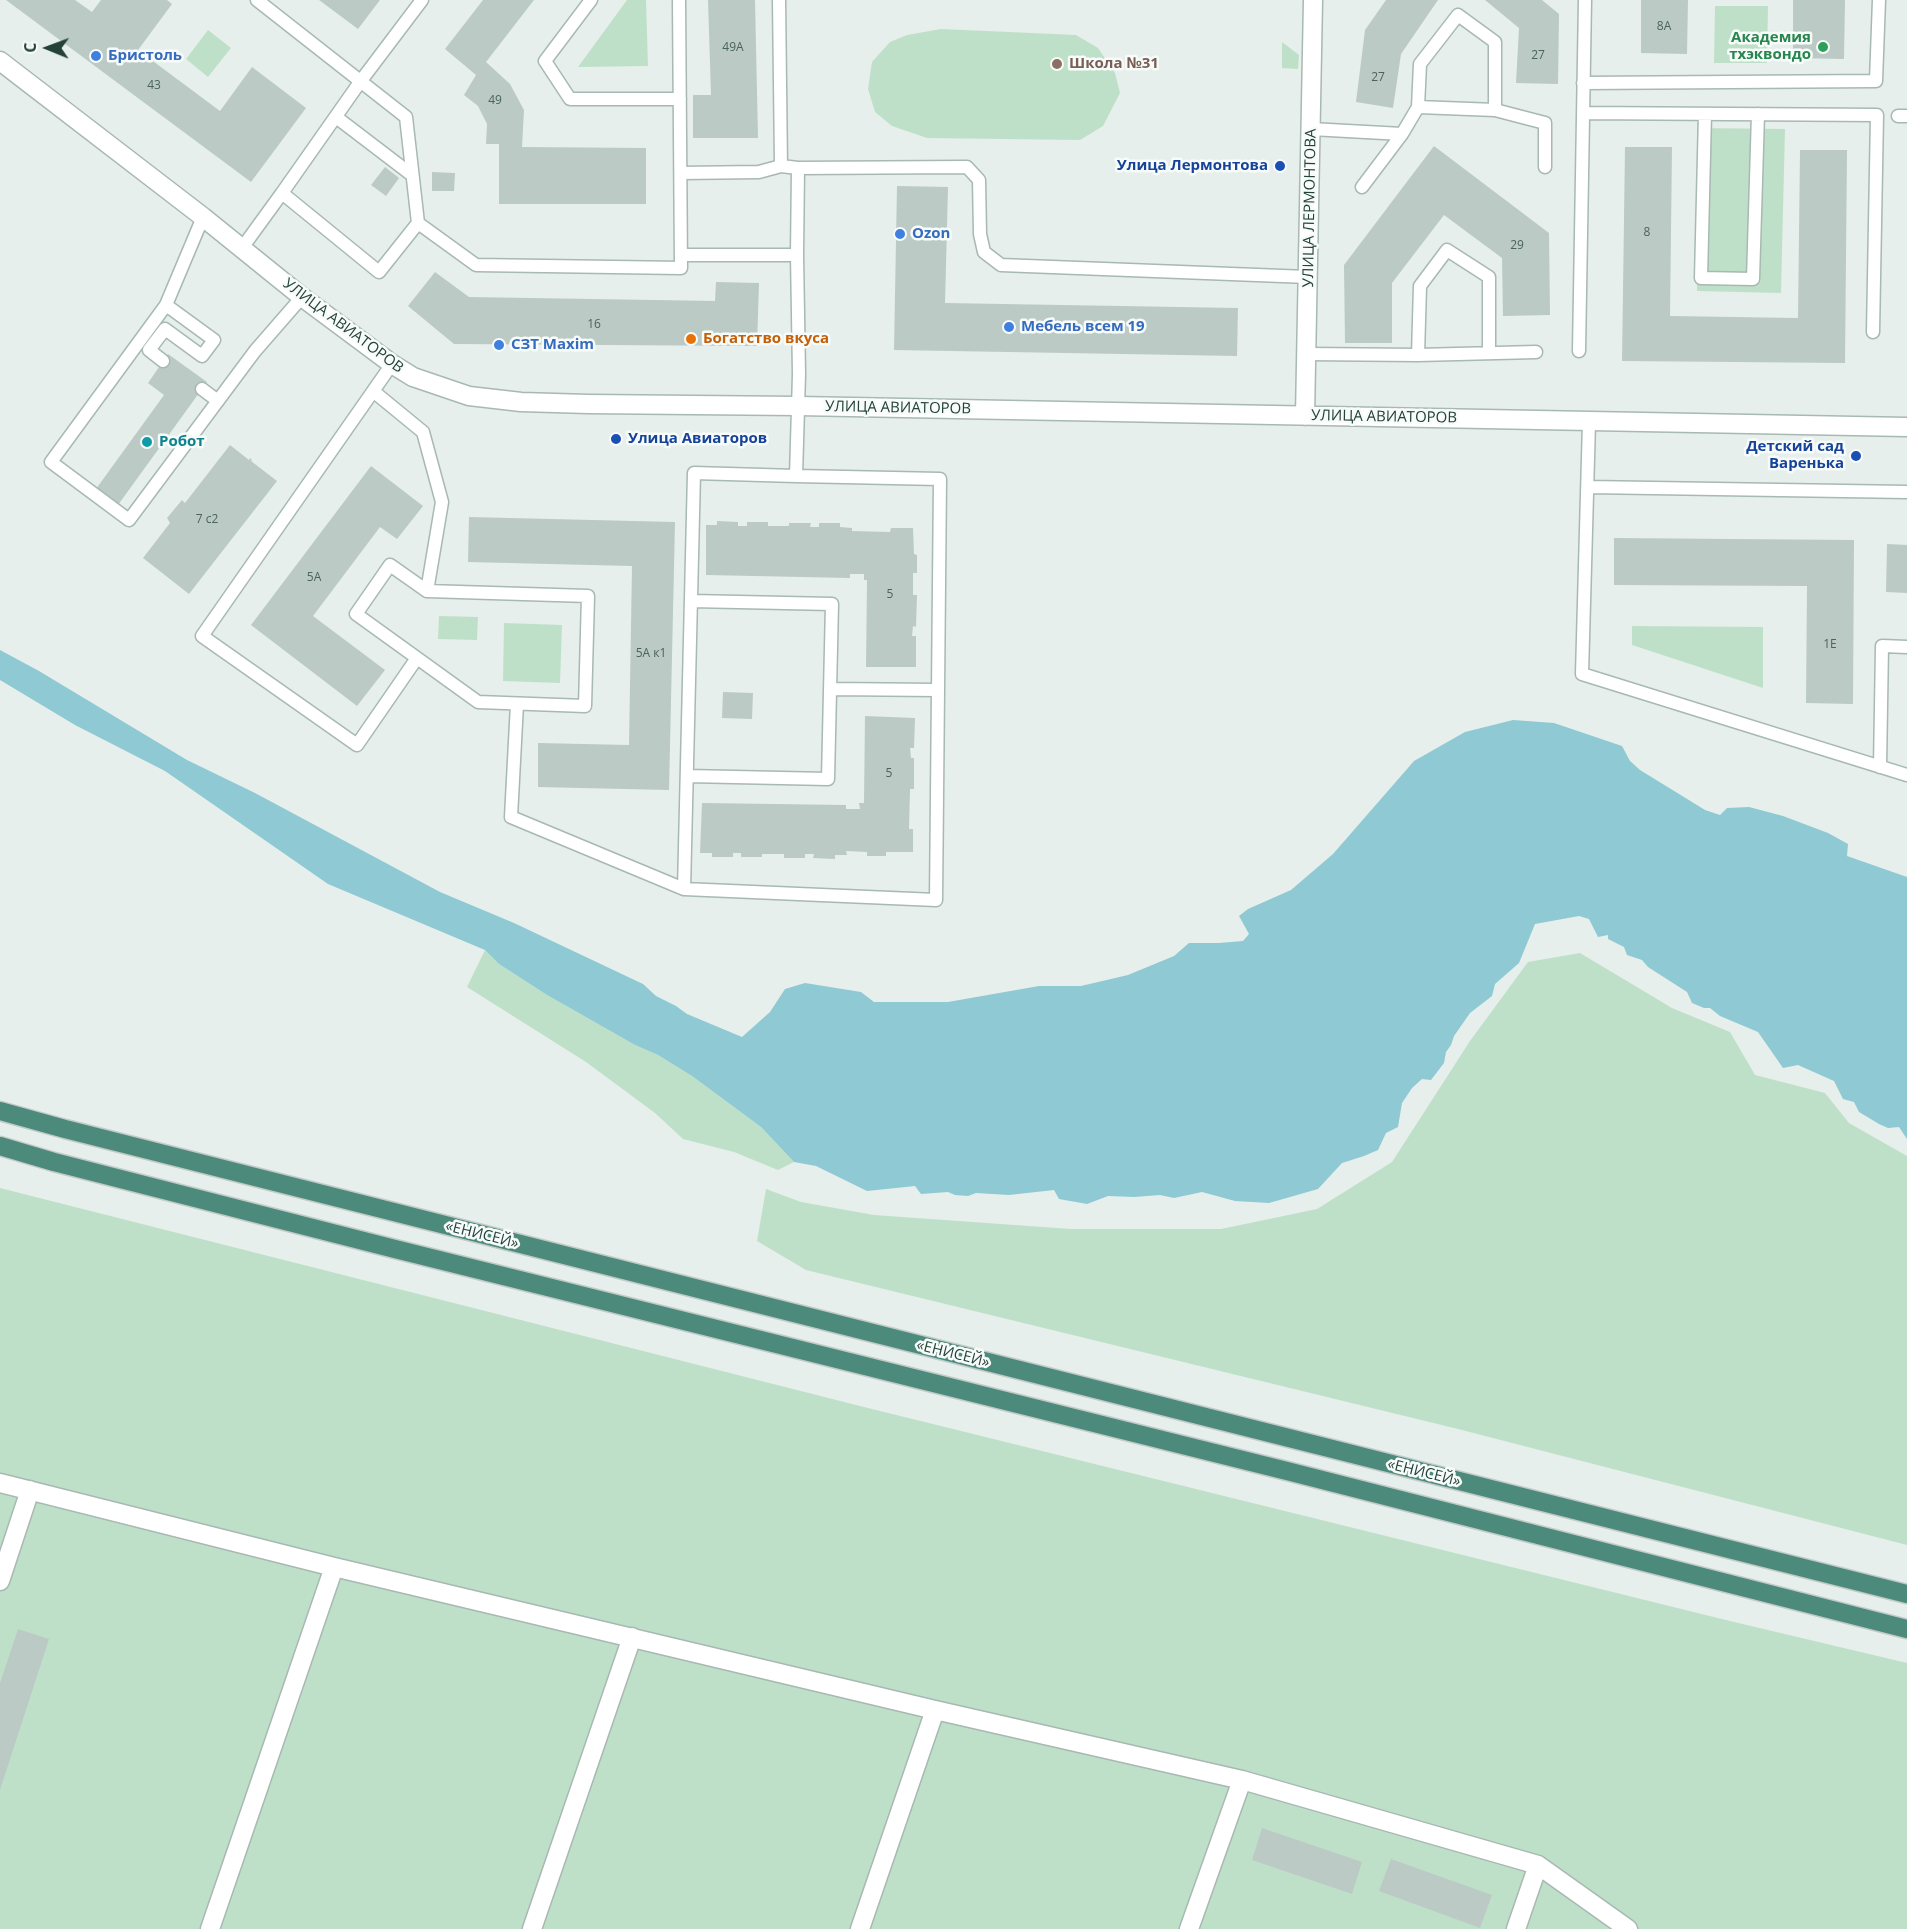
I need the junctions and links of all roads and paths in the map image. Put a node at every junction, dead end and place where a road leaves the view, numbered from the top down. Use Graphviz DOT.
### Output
graph roads {
  1 [pos="257,0"];
  2 [pos="422,0"];
  3 [pos="591,0"];
  4 [pos="679,0"];
  5 [pos="779,0"];
  6 [pos="1313,0"];
  7 [pos="1586,0"];
  8 [pos="1879,0"];
  9 [pos="0,61"];
  10 [pos="360,82"];
  11 [pos="1583,83"];
  12 [pos="680,99"];
  13 [pos="1418,107"];
  14 [pos="1495,110"];
  15 [pos="1583,113"];
  16 [pos="1705,114"];
  17 [pos="1758,114"];
  18 [pos="336,117"];
  19 [pos="1311,129"];
  20 [pos="1402,134"];
  21 [pos="781,166"];
  22 [pos="1545,167"];
  23 [pos="798,168"];
  24 [pos="681,173"];
  25 [pos="412,174"];
  26 [pos="1362,187"];
  27 [pos="282,194"];
  28 [pos="203,217"];
  29 [pos="418,223"];
  30 [pos="242,248"];
  31 [pos="681,255"];
  32 [pos="797,255"];
  33 [pos="1308,277"];
  34 [pos="302,297"];
  35 [pos="166,305"];
  36 [pos="1873,332"];
  37 [pos="1579,351"];
  38 [pos="1536,352"];
  39 [pos="1489,353"];
  40 [pos="1307,354"];
  41 [pos="1418,355"];
  42 [pos="163,361"];
  43 [pos="392,364"];
  44 [pos="202,389"];
  45 [pos="373,391"];
  46 [pos="218,401"];
  47 [pos="798,406"];
  48 [pos="1305,416"];
  49 [pos="1589,422"];
  50 [pos="1907,427"];
  51 [pos="796,476"];
  52 [pos="1588,487"];
  53 [pos="1907,492"];
  54 [pos="427,591"];
  55 [pos="691,601"];
  56 [pos="1907,647"];
  57 [pos="417,658"];
  58 [pos="830,689"];
  59 [pos="938,690"];
  60 [pos="517,704"];
  61 [pos="1880,767"];
  62 [pos="1907,775"];
  63 [pos="687,776"];
  64 [pos="684,890"];
  65 [pos="0,1110"];
  66 [pos="0,1146"];
  67 [pos="0,1483"];
  68 [pos="30,1490"];
  69 [pos="334,1567"];
  70 [pos="0,1581"];
  71 [pos="1907,1594"];
  72 [pos="1907,1629"];
  73 [pos="632,1637"];
  74 [pos="935,1710"];
  75 [pos="1242,1780"];
  76 [pos="1538,1865"];
  77 [pos="210,1929"];
  78 [pos="532,1929"];
  79 [pos="860,1929"];
  80 [pos="1189,1929"];
  81 [pos="1516,1929"];
  82 [pos="1628,1929"];
  1 -- 10 [label="lane"];
  2 -- 10 [label="lane"];
  3 -- 12 [label="lane"];
  4 -- 12 [label="lane"];
  5 -- 21 [label="lane"];
  6 -- 19 [label="street, УЛИЦА ЛЕРМОНТОВА"];
  7 -- 11 [label="lane"];
  8 -- 11 [label="lane"];
  9 -- 28 [label="street, УЛИЦА АВИАТОРОВ"];
  10 -- 18 [label="lane"];
  10 -- 25 [label="lane"];
  11 -- 15 [label="lane"];
  12 -- 24 [label="lane"];
  13 -- 14 [label="lane"];
  13 -- 14 [label="lane"];
  13 -- 20 [label="lane"];
  14 -- 22 [label="lane"];
  15 -- 16 [label="lane"];
  15 -- 37 [label="lane"];
  16 -- 17 [label="lane"];
  16 -- 17 [label="lane"];
  17 -- 36 [label="lane"];
  18 -- 25 [label="lane"];
  18 -- 27 [label="lane"];
  19 -- 20 [label="lane"];
  19 -- 33 [label="street, УЛИЦА ЛЕРМОНТОВА"];
  20 -- 26 [label="lane"];
  21 -- 23 [label="lane"];
  21 -- 24 [label="lane"];
  23 -- 32 [label="lane"];
  23 -- 33 [label="lane"];
  24 -- 31 [label="lane"];
  25 -- 29 [label="lane"];
  27 -- 29 [label="lane"];
  27 -- 30 [label="lane"];
  28 -- 30 [label="street, УЛИЦА АВИАТОРОВ"];
  28 -- 35 [label="lane"];
  29 -- 31 [label="lane"];
  30 -- 34 [label="street, УЛИЦА АВИАТОРОВ"];
  31 -- 32 [label="lane"];
  32 -- 47 [label="lane"];
  33 -- 40 [label="street, УЛИЦА ЛЕРМОНТОВА"];
  34 -- 43 [label="street, УЛИЦА АВИАТОРОВ"];
  34 -- 46 [label="lane"];
  35 -- 42 [label="lane"];
  35 -- 46 [label="lane"];
  38 -- 39 [label="lane"];
  39 -- 41 [label="lane"];
  39 -- 41 [label="lane"];
  40 -- 41 [label="lane"];
  40 -- 48 [label="street, УЛИЦА ЛЕРМОНТОВА"];
  43 -- 45 [label="lane"];
  43 -- 47 [label="street, УЛИЦА АВИАТОРОВ"];
  44 -- 46 [label="lane"];
  45 -- 54 [label="lane"];
  45 -- 57 [label="lane"];
  47 -- 48 [label="street, УЛИЦА АВИАТОРОВ"];
  47 -- 51 [label="lane"];
  48 -- 49 [label="street, УЛИЦА АВИАТОРОВ"];
  49 -- 50 [label="street, УЛИЦА АВИАТОРОВ"];
  49 -- 52 [label="lane"];
  51 -- 55 [label="lane"];
  51 -- 59 [label="lane"];
  52 -- 53 [label="lane"];
  52 -- 61 [label="lane"];
  54 -- 57 [label="lane"];
  54 -- 60 [label="lane"];
  55 -- 58 [label="lane"];
  55 -- 63 [label="lane"];
  56 -- 61 [label="lane"];
  57 -- 60 [label="lane"];
  58 -- 59 [label="lane"];
  58 -- 63 [label="lane"];
  59 -- 64 [label="lane"];
  60 -- 64 [label="lane"];
  61 -- 62 [label="lane"];
  63 -- 64 [label="lane"];
  65 -- 71 [label="highway, «ЕНИСЕЙ»"];
  66 -- 72 [label="highway"];
  67 -- 68 [label="street"];
  68 -- 69 [label="street"];
  68 -- 70 [label="street"];
  69 -- 73 [label="street"];
  69 -- 77 [label="street"];
  73 -- 74 [label="street"];
  73 -- 78 [label="street"];
  74 -- 75 [label="street"];
  74 -- 79 [label="street"];
  75 -- 76 [label="street"];
  75 -- 80 [label="street"];
  76 -- 81 [label="street"];
  76 -- 82 [label="street"];
}
